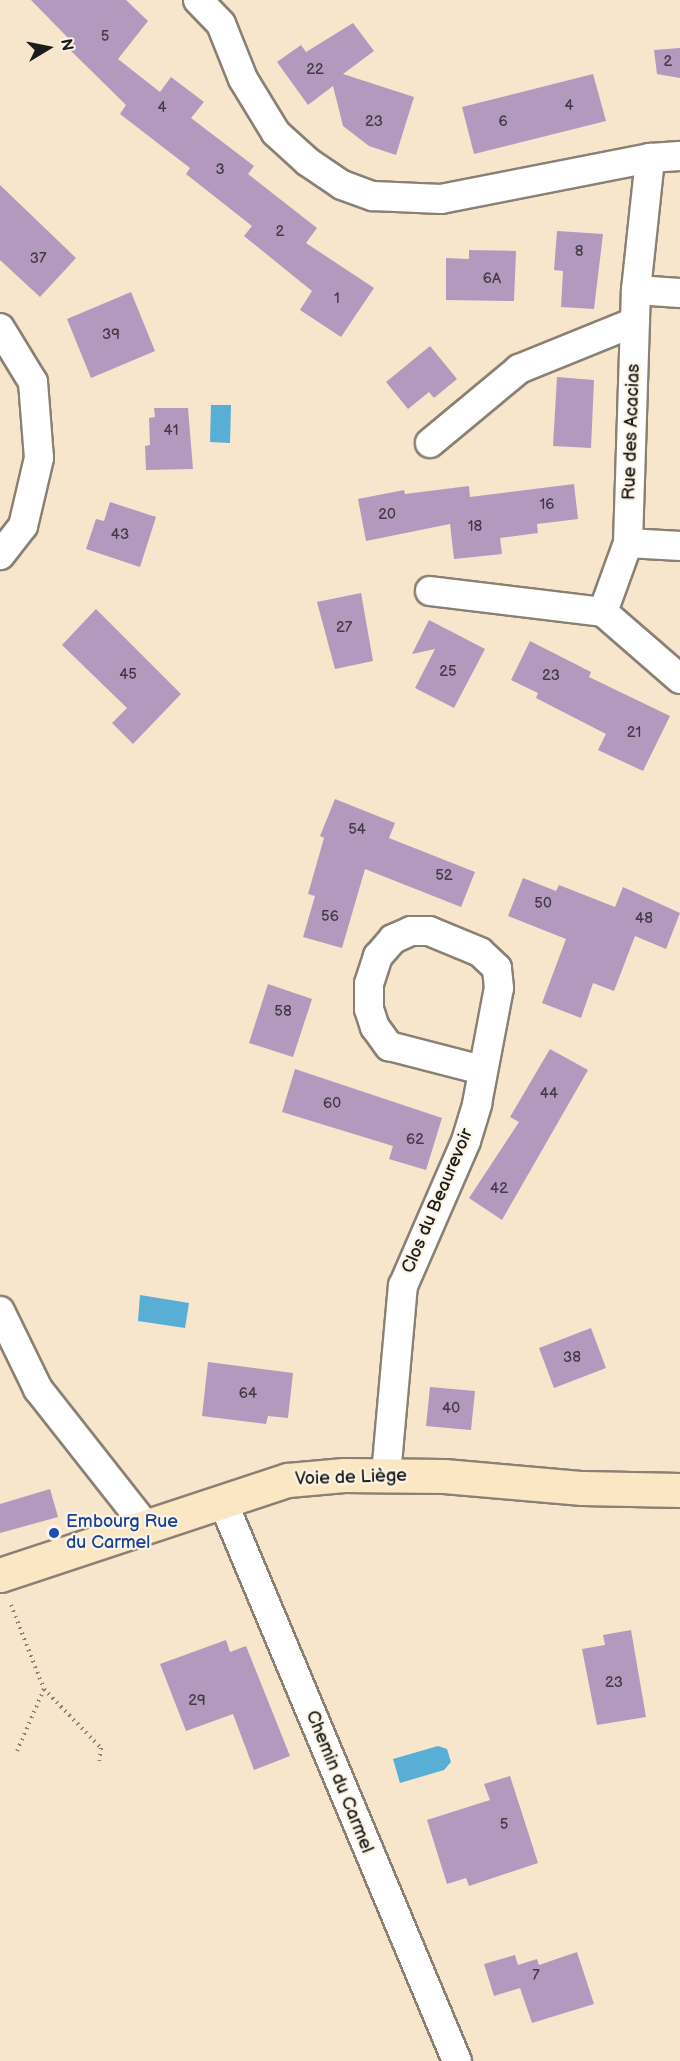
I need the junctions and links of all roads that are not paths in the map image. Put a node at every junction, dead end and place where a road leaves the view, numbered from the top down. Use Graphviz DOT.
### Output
graph roads {
  1 [pos="198,0"];
  2 [pos="223,12"];
  3 [pos="680,156"];
  4 [pos="650,159"];
  5 [pos="636,290"];
  6 [pos="680,293"];
  7 [pos="635,322"];
  8 [pos="0,328"];
  9 [pos="430,443"];
  10 [pos="628,543"];
  11 [pos="680,546"];
  12 [pos="0,555"];
  13 [pos="430,591"];
  14 [pos="603,612"];
  15 [pos="680,680"];
  16 [pos="482,1070"];
  17 [pos="0,1311"];
  18 [pos="386,1475"];
  19 [pos="680,1490"];
  20 [pos="224,1502"];
  21 [pos="145,1525"];
  22 [pos="4,1586"];
  23 [pos="457,2061"];
  1 -- 2 [label="street"];
  2 -- 4 [label="street"];
  3 -- 4 [label="street"];
  4 -- 5 [label="street, Rue des Acacias"];
  5 -- 6 [label="street"];
  5 -- 7 [label="street, Rue des Acacias"];
  7 -- 9 [label="street"];
  7 -- 10 [label="street, Rue des Acacias"];
  8 -- 12 [label="street"];
  10 -- 11 [label="street"];
  10 -- 14 [label="street, Rue des Acacias"];
  13 -- 14 [label="street"];
  14 -- 15 [label="street"];
  16 -- 16 [label="street, Clos du Beaurevoir"];
  16 -- 18 [label="street, Clos du Beaurevoir"];
  17 -- 21 [label="street"];
  18 -- 19 [label="street, Voie de Liège"];
  18 -- 20 [label="street, Voie de Liège"];
  20 -- 21 [label="street, Voie de Liège"];
  20 -- 23 [label="street, Chemin du Carmel"];
  21 -- 22 [label="street, Voie de Liège"];
}
